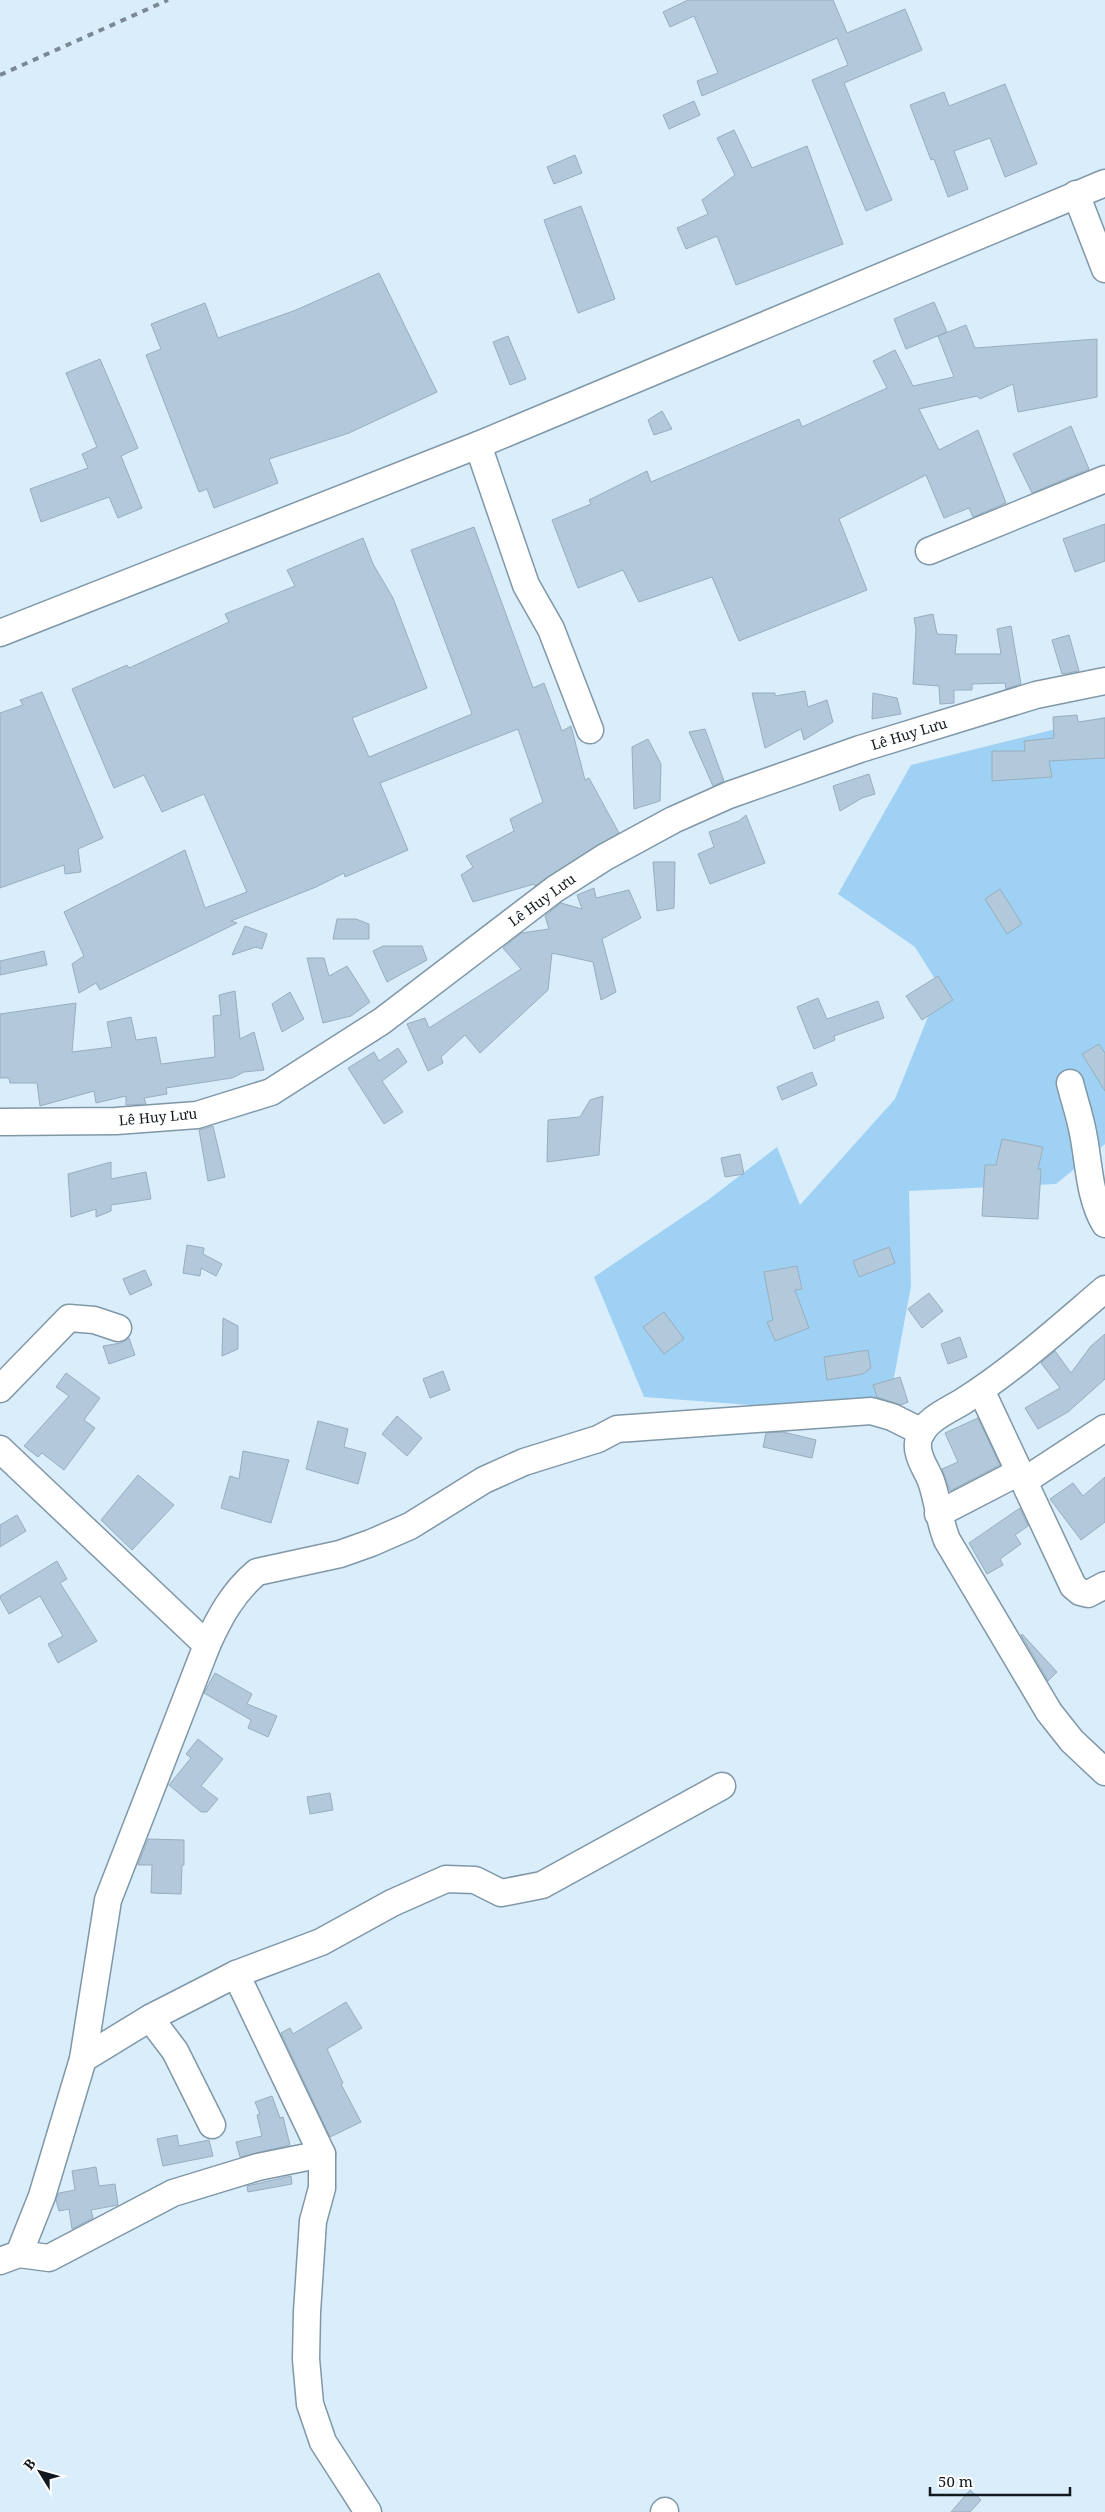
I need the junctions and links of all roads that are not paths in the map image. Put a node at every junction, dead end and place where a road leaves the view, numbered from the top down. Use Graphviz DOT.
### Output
graph roads {
  1 [pos="1105,183"];
  2 [pos="1076,194"];
  3 [pos="1105,269"];
  4 [pos="478,445"];
  5 [pos="1105,478"];
  6 [pos="929,551"];
  7 [pos="0,633"];
  8 [pos="1105,681"];
  9 [pos="590,730"];
  10 [pos="1070,1083"];
  11 [pos="0,1122"];
  12 [pos="1105,1224"];
  13 [pos="1105,1289"];
  14 [pos="118,1328"];
  15 [pos="0,1388"];
  16 [pos="981,1390"];
  17 [pos="1105,1428"];
  18 [pos="922,1432"];
  19 [pos="0,1449"];
  20 [pos="1022,1476"];
  21 [pos="938,1514"];
  22 [pos="1105,1585"];
  23 [pos="207,1645"];
  24 [pos="1105,1772"];
  25 [pos="722,1786"];
  26 [pos="236,1974"];
  27 [pos="150,2018"];
  28 [pos="83,2059"];
  29 [pos="212,2125"];
  30 [pos="322,2154"];
  31 [pos="9,2257"];
  32 [pos="368,2512"];
  1 -- 2 [label="street"];
  2 -- 3 [label="street"];
  2 -- 4 [label="street"];
  4 -- 7 [label="street"];
  4 -- 9 [label="street"];
  5 -- 6 [label="street"];
  8 -- 11 [label="street, Lê Huy Lưu"];
  10 -- 12 [label="street"];
  13 -- 16 [label="street"];
  14 -- 15 [label="street"];
  16 -- 18 [label="street"];
  16 -- 20 [label="street"];
  17 -- 20 [label="street"];
  18 -- 21 [label="street"];
  18 -- 23 [label="street"];
  19 -- 23 [label="street"];
  20 -- 21 [label="street"];
  20 -- 22 [label="street"];
  21 -- 24 [label="street"];
  23 -- 28 [label="street"];
  25 -- 26 [label="street"];
  26 -- 27 [label="street"];
  26 -- 30 [label="street"];
  27 -- 28 [label="street"];
  27 -- 29 [label="street"];
  28 -- 31 [label="street"];
  30 -- 31 [label="street"];
  30 -- 32 [label="street"];
}
